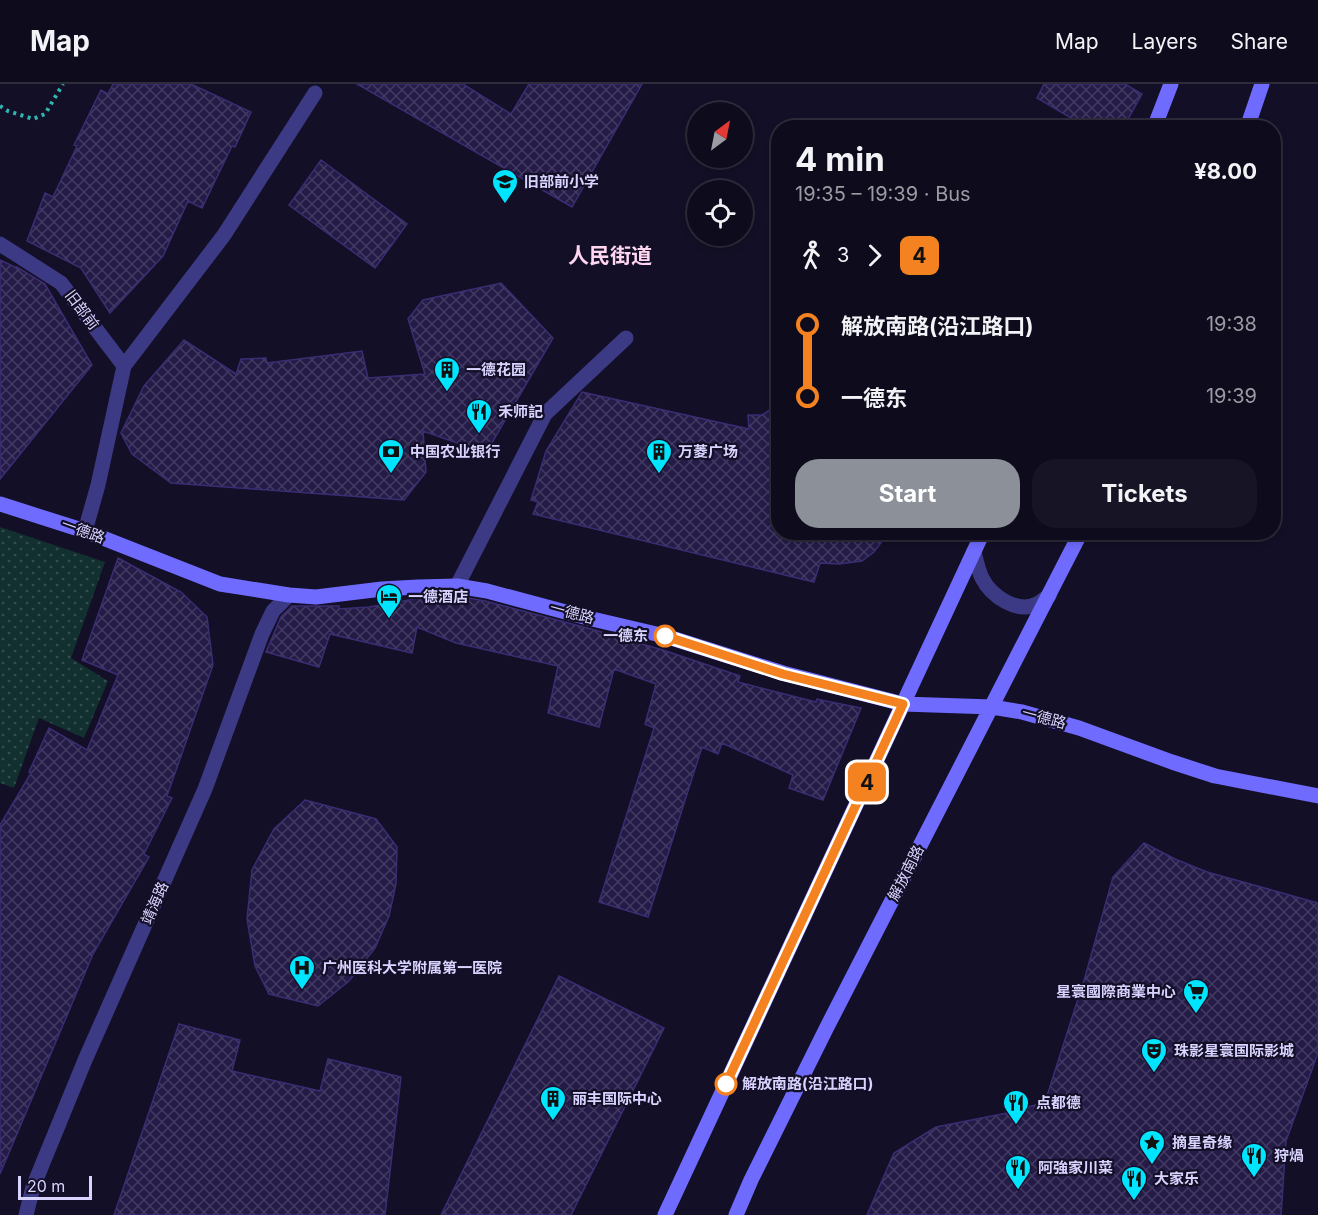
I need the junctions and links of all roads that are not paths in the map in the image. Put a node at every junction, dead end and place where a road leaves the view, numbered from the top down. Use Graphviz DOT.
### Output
graph roads {
  1 [pos="1171,84"];
  2 [pos="1262,84"];
  3 [pos="315,93"];
  4 [pos="1157,120"];
  5 [pos="1250,120"];
  6 [pos="0,244"];
  7 [pos="626,338"];
  8 [pos="124,366"];
  9 [pos="0,504"];
  10 [pos="85,531"];
  11 [pos="979,540"];
  12 [pos="1077,540"];
  13 [pos="974,551"];
  14 [pos="457,586"];
  15 [pos="289,596"];
  16 [pos="1049,596"];
  17 [pos="903,704"];
  18 [pos="992,707"];
  19 [pos="1318,796"];
  20 [pos="26,1215"];
  21 [pos="665,1215"];
  22 [pos="736,1215"];
  1 -- 4 [label="main road"];
  2 -- 5 [label="main road"];
  3 -- 8 [label="street"];
  6 -- 8 [label="street, 旧部前"];
  7 -- 14 [label="street"];
  8 -- 10 [label="street"];
  9 -- 10 [label="main road, 一德路"];
  10 -- 15 [label="main road, 一德路"];
  11 -- 13 [label="main road"];
  12 -- 16 [label="main road, 解放南路"];
  13 -- 16 [label="street"];
  13 -- 17 [label="main road"];
  14 -- 15 [label="main road, 一德路"];
  14 -- 17 [label="main road, 一德路"];
  15 -- 20 [label="street, 靖海路"];
  16 -- 18 [label="main road, 解放南路"];
  17 -- 18 [label="main road, 一德路"];
  17 -- 21 [label="main road"];
  18 -- 19 [label="main road, 一德路"];
  18 -- 22 [label="main road, 解放南路"];
}
